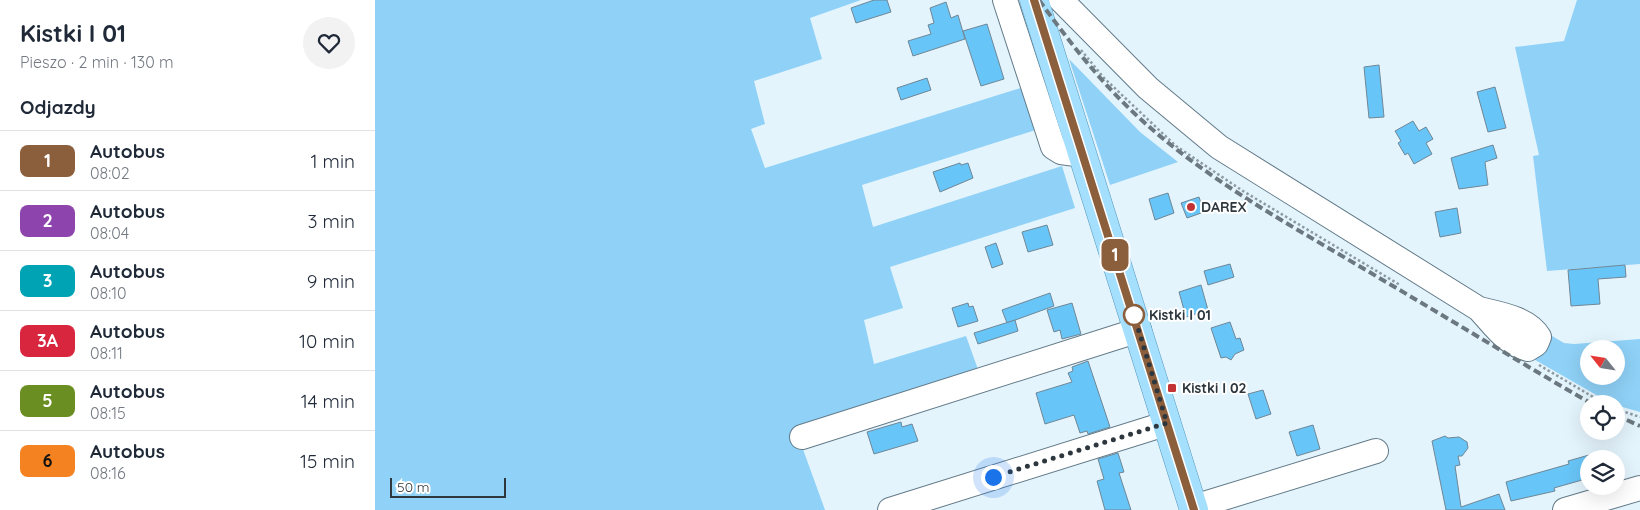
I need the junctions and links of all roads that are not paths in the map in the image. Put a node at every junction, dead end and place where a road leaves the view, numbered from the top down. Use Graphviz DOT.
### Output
graph roads {
  1 [pos="1005,0"];
  2 [pos="1034,0"];
  3 [pos="1061,0"];
  4 [pos="1083,155"];
  5 [pos="1479,308"];
  6 [pos="1139,330"];
  7 [pos="1167,423"];
  8 [pos="802,437"];
  9 [pos="1376,450"];
  10 [pos="1640,488"];
  11 [pos="1194,509"];
  12 [pos="890,510"];
  13 [pos="1565,510"];
  1 -- 4 [label="street"];
  2 -- 4 [label="main road"];
  3 -- 5 [label="street"];
  4 -- 6 [label="main road"];
  6 -- 7 [label="main road"];
  6 -- 8 [label="street"];
  7 -- 11 [label="main road"];
  7 -- 12 [label="street"];
  9 -- 11 [label="street"];
  10 -- 13 [label="street"];
}
